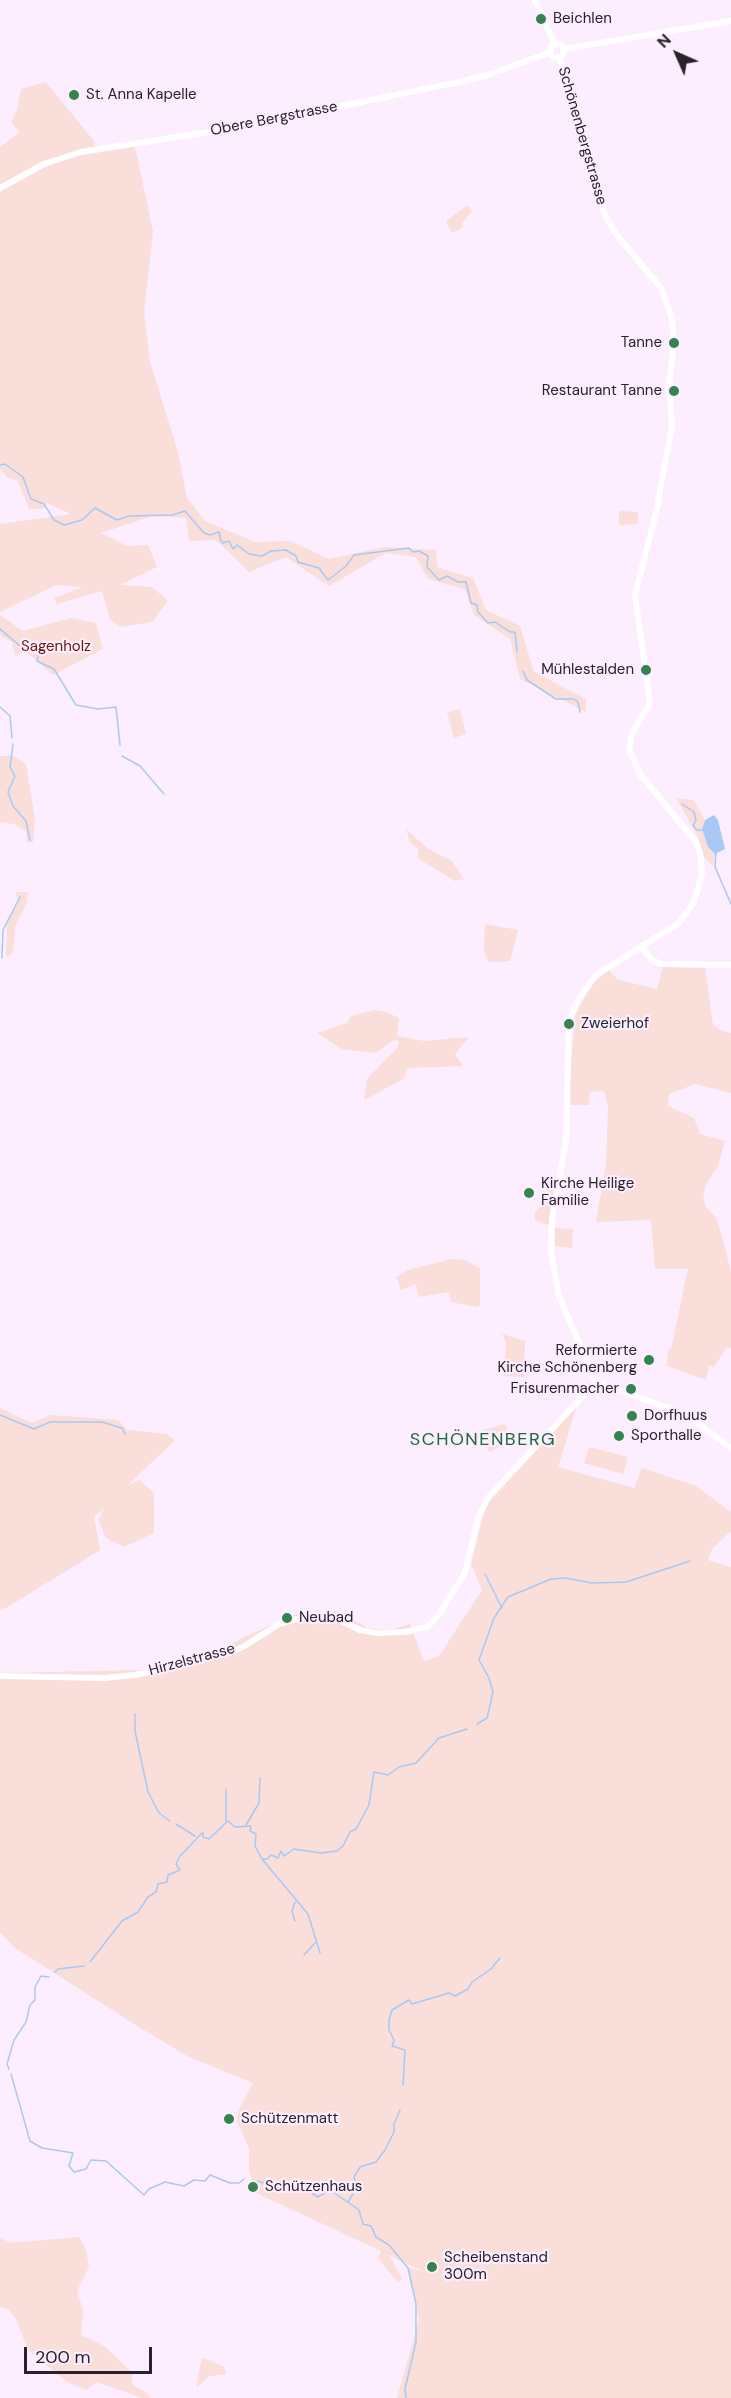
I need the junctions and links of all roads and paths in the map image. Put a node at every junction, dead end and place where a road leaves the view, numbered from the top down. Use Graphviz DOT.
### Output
graph roads {
  1 [pos="535,0"];
  2 [pos="731,21"];
  3 [pos="555,45"];
  4 [pos="564,49"];
  5 [pos="550,51"];
  6 [pos="560,57"];
  7 [pos="0,188"];
  8 [pos="642,948"];
  9 [pos="731,965"];
  10 [pos="596,1382"];
  11 [pos="731,1448"];
  12 [pos="0,1676"];
  1 -- 3 [label="street"];
  2 -- 4 [label="street"];
  3 -- 4 [label="street"];
  3 -- 5 [label="street"];
  4 -- 6 [label="street"];
  5 -- 6 [label="street"];
  5 -- 7 [label="street, Obere Bergstrasse"];
  6 -- 8 [label="street, Schönenbergstrasse"];
  8 -- 9 [label="street"];
  8 -- 10 [label="street, Schönenbergstrasse"];
  10 -- 11 [label="street"];
  10 -- 12 [label="street, Hirzelstrasse"];
}
